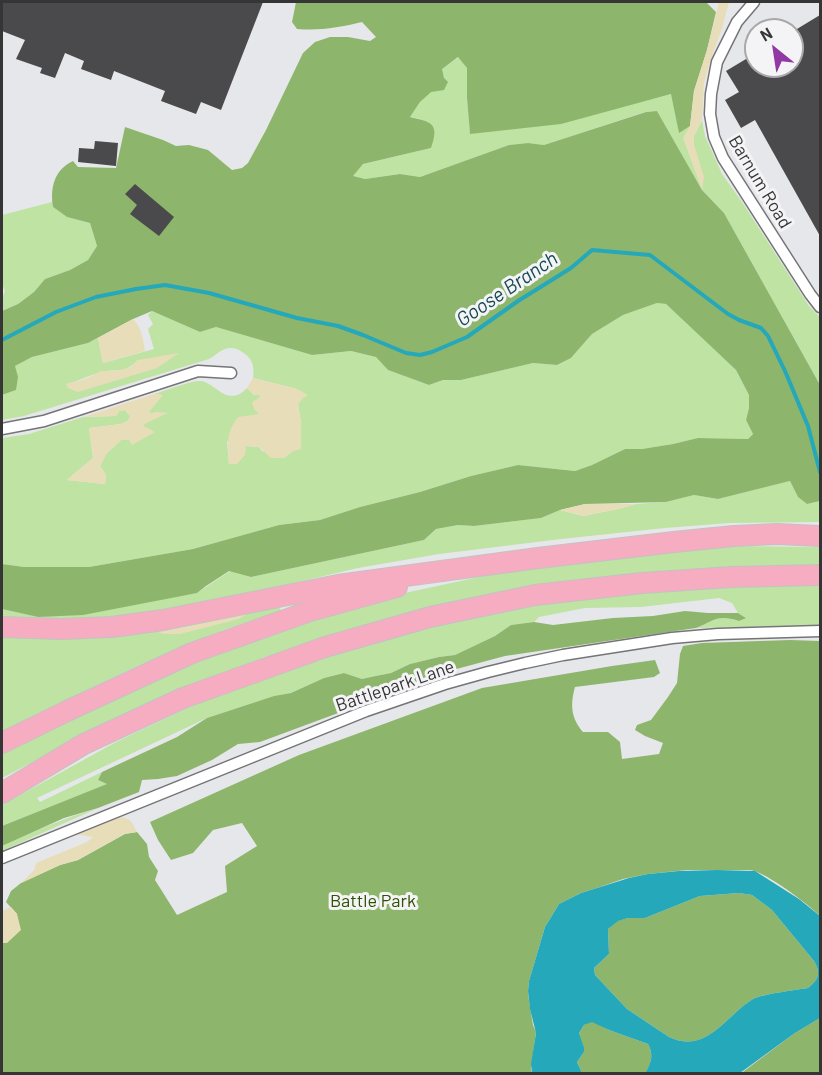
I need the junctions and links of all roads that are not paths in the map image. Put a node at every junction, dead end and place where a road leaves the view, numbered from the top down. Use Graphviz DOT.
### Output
graph roads {
  1 [pos="754,2"];
  2 [pos="820,306"];
  3 [pos="231,373"];
  4 [pos="2,429"];
  5 [pos="820,536"];
  6 [pos="538,558"];
  7 [pos="820,575"];
  8 [pos="2,627"];
  9 [pos="820,631"];
  10 [pos="2,743"];
  11 [pos="2,793"];
  12 [pos="2,858"];
  1 -- 2 [label="street, Barnum Road"];
  3 -- 4 [label="street"];
  5 -- 6 [label="highway"];
  6 -- 8 [label="highway"];
  6 -- 10 [label="highway"];
  7 -- 11 [label="highway"];
  9 -- 12 [label="street, Battlepark Lane"];
}
